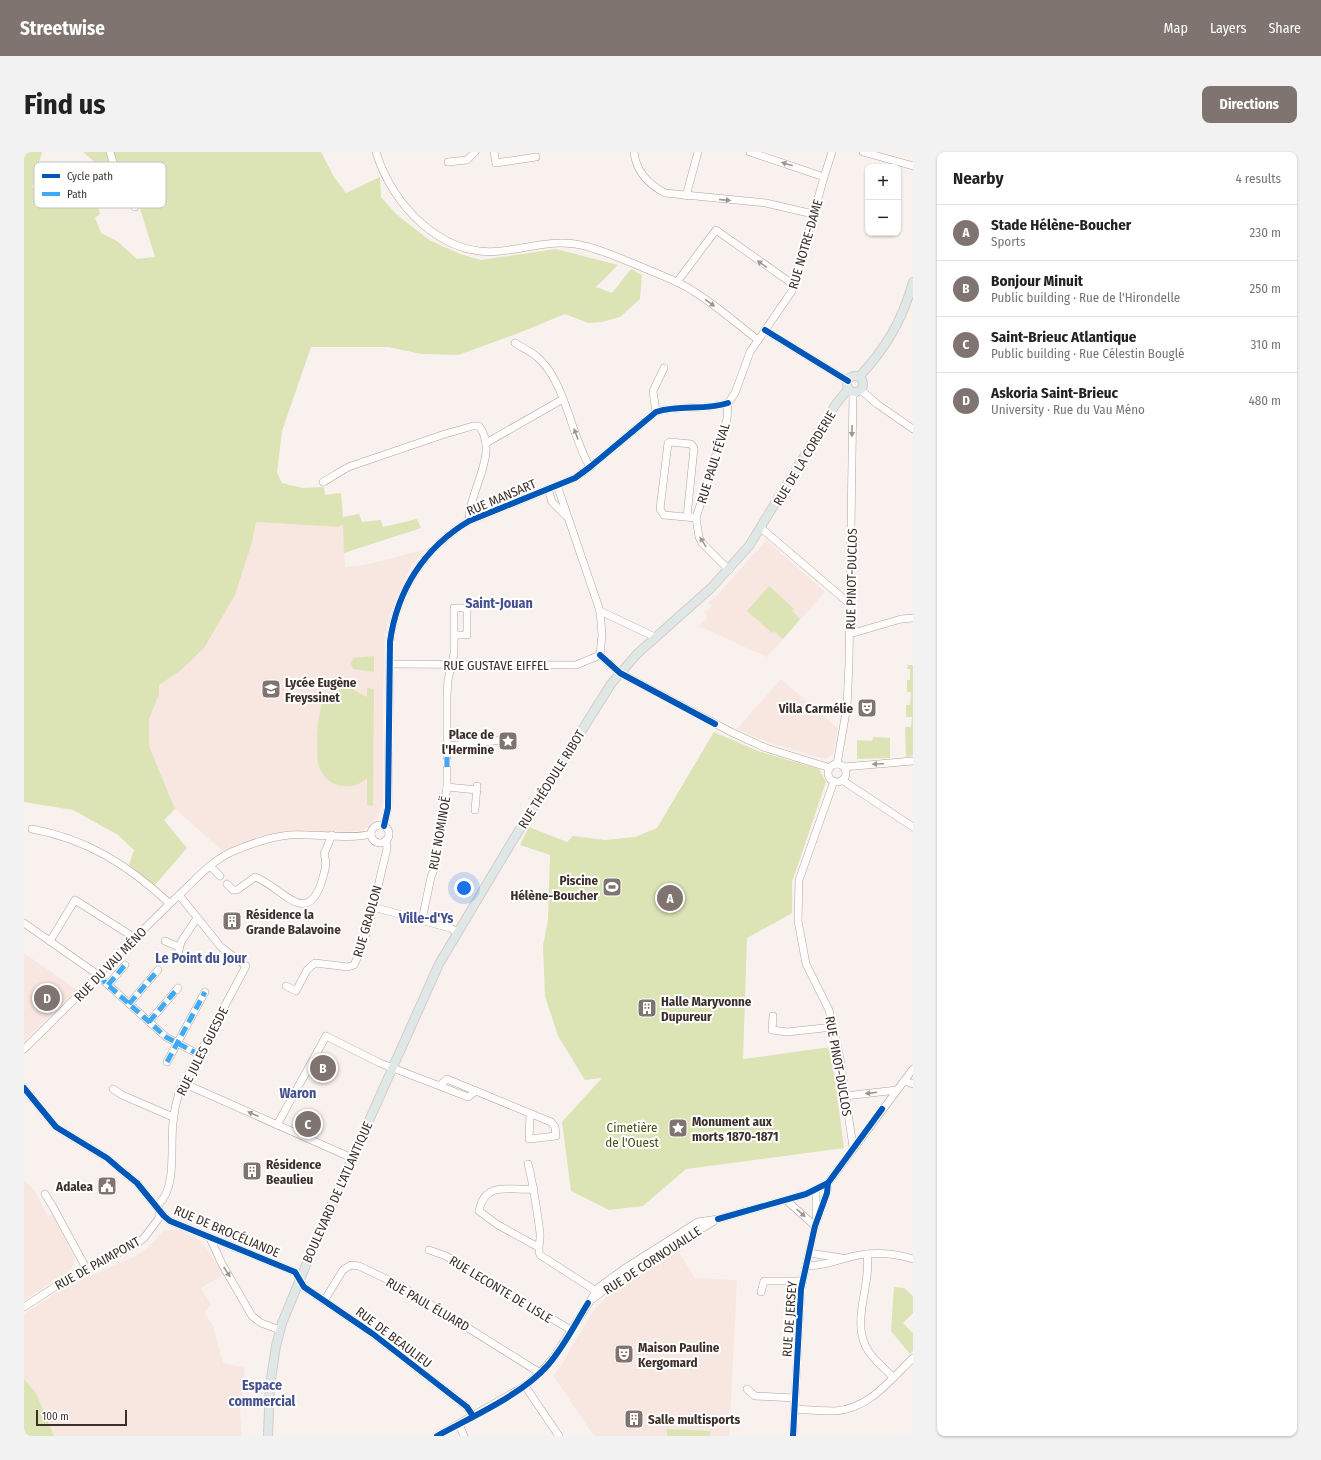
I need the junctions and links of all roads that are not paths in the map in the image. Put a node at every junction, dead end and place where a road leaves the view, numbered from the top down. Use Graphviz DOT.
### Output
graph roads {
  1 [pos="110,152"];
  2 [pos="376,152"];
  3 [pos="475,152"];
  4 [pos="494,152"];
  5 [pos="634,152"];
  6 [pos="698,152"];
  7 [pos="750,152"];
  8 [pos="832,152"];
  9 [pos="863,152"];
  10 [pos="536,157"];
  11 [pos="113,162"];
  12 [pos="448,162"];
  13 [pos="913,166"];
  14 [pos="824,177"];
  15 [pos="686,196"];
  16 [pos="813,214"];
  17 [pos="677,282"];
  18 [pos="913,282"];
  19 [pos="794,285"];
  20 [pos="765,330"];
  21 [pos="758,340"];
  22 [pos="515,343"];
  23 [pos="664,368"];
  24 [pos="859,378"];
  25 [pos="850,387"];
  26 [pos="861,390"];
  27 [pos="563,400"];
  28 [pos="728,403"];
  29 [pos="656,412"];
  30 [pos="913,429"];
  31 [pos="486,443"];
  32 [pos="590,467"];
  33 [pos="323,482"];
  34 [pos="557,485"];
  35 [pos="548,489"];
  36 [pos="687,517"];
  37 [pos="696,518"];
  38 [pos="568,520"];
  39 [pos="469,521"];
  40 [pos="762,528"];
  41 [pos="729,570"];
  42 [pos="851,605"];
  43 [pos="600,611"];
  44 [pos="913,618"];
  45 [pos="850,634"];
  46 [pos="454,635"];
  47 [pos="655,636"];
  48 [pos="600,655"];
  49 [pos="390,664"];
  50 [pos="452,665"];
  51 [pos="620,673"];
  52 [pos="503,740"];
  53 [pos="447,746"];
  54 [pos="447,757"];
  55 [pos="913,761"];
  56 [pos="840,766"];
  57 [pos="447,768"];
  58 [pos="830,768"];
  59 [pos="842,780"];
  60 [pos="834,781"];
  61 [pos="447,787"];
  62 [pos="475,810"];
  63 [pos="384,826"];
  64 [pos="913,827"];
  65 [pos="32,829"];
  66 [pos="370,834"];
  67 [pos="332,835"];
  68 [pos="386,840"];
  69 [pos="210,866"];
  70 [pos="220,876"];
  71 [pos="227,884"];
  72 [pos="179,895"];
  73 [pos="169,903"];
  74 [pos="373,907"];
  75 [pos="197,918"];
  76 [pos="422,920"];
  77 [pos="24,923"];
  78 [pos="457,932"];
  79 [pos="135,938"];
  80 [pos="50,941"];
  81 [pos="165,941"];
  82 [pos="125,966"];
  83 [pos="158,970"];
  84 [pos="98,976"];
  85 [pos="108,985"];
  86 [pos="286,986"];
  87 [pos="178,988"];
  88 [pos="205,992"];
  89 [pos="129,1004"];
  90 [pos="773,1016"];
  91 [pos="150,1022"];
  92 [pos="833,1027"];
  93 [pos="177,1042"];
  94 [pos="24,1049"];
  95 [pos="198,1054"];
  96 [pos="167,1062"];
  97 [pos="392,1067"];
  98 [pos="913,1069"];
  99 [pos="904,1081"];
  100 [pos="183,1084"];
  101 [pos="913,1084"];
  102 [pos="24,1088"];
  103 [pos="113,1089"];
  104 [pos="897,1090"];
  105 [pos="845,1096"];
  106 [pos="530,1114"];
  107 [pos="174,1118"];
  108 [pos="276,1125"];
  109 [pos="853,1147"];
  110 [pos="352,1158"];
  111 [pos="528,1164"];
  112 [pos="828,1183"];
  113 [pos="534,1188"];
  114 [pos="816,1190"];
  115 [pos="45,1194"];
  116 [pos="786,1200"];
  117 [pos="159,1210"];
  118 [pos="718,1219"];
  119 [pos="815,1226"];
  120 [pos="210,1238"];
  121 [pos="538,1247"];
  122 [pos="429,1250"];
  123 [pos="809,1252"];
  124 [pos="867,1254"];
  125 [pos="844,1258"];
  126 [pos="913,1259"];
  127 [pos="806,1265"];
  128 [pos="86,1268"];
  129 [pos="299,1279"];
  130 [pos="802,1281"];
  131 [pos="596,1291"];
  132 [pos="761,1292"];
  133 [pos="324,1300"];
  134 [pos="588,1303"];
  135 [pos="24,1307"];
  136 [pos="280,1330"];
  137 [pos="571,1330"];
  138 [pos="913,1358"];
  139 [pos="540,1373"];
  140 [pos="893,1377"];
  141 [pos="525,1386"];
  142 [pos="747,1389"];
  143 [pos="795,1398"];
  144 [pos="795,1409"];
  145 [pos="473,1416"];
  146 [pos="459,1424"];
  147 [pos="268,1436"];
  148 [pos="437,1436"];
  149 [pos="464,1436"];
  150 [pos="559,1436"];
  151 [pos="793,1436"];
  1 -- 11 [label="street"];
  2 -- 17 [label="street"];
  3 -- 12 [label="street"];
  4 -- 10 [label="street"];
  5 -- 15 [label="street"];
  6 -- 15 [label="street"];
  14 -- 7 [label="street, one-way"];
  8 -- 14 [label="street, RUE NOTRE-DAME"];
  9 -- 13 [label="street"];
  14 -- 16 [label="street, RUE NOTRE-DAME"];
  15 -- 16 [label="street, one-way"];
  16 -- 19 [label="street, RUE NOTRE-DAME"];
  19 -- 17 [label="street, one-way"];
  17 -- 21 [label="street, one-way"];
  18 -- 24 [label="main road"];
  19 -- 20 [label="street, RUE NOTRE-DAME"];
  20 -- 21 [label="street, RUE PAUL FÉVAL"];
  20 -- 25 [label="street"];
  21 -- 28 [label="street, RUE PAUL FÉVAL"];
  22 -- 27 [label="street"];
  23 -- 29 [label="street"];
  24 -- 25 [label="main road"];
  24 -- 26 [label="main road"];
  25 -- 26 [label="main road"];
  25 -- 40 [label="main road, RUE DE LA CORDERIE"];
  25 -- 42 [label="street, RUE PINOT-DUCLOS, one-way"];
  26 -- 30 [label="street"];
  27 -- 31 [label="street"];
  32 -- 27 [label="street, one-way"];
  28 -- 29 [label="street, RUE MANSART"];
  28 -- 37 [label="street, RUE PAUL FÉVAL"];
  29 -- 32 [label="street, RUE MANSART"];
  31 -- 33 [label="street"];
  31 -- 39 [label="street"];
  32 -- 34 [label="street, RUE MANSART"];
  34 -- 35 [label="street, RUE MANSART"];
  34 -- 38 [label="street"];
  35 -- 38 [label="street"];
  35 -- 39 [label="street, RUE MANSART"];
  36 -- 36 [label="street"];
  36 -- 37 [label="street"];
  41 -- 37 [label="street, RUE PAUL FÉVAL, one-way"];
  38 -- 43 [label="street"];
  39 -- 49 [label="street, RUE MANSART"];
  40 -- 41 [label="main road, RUE THÉODULE RIBOT"];
  40 -- 42 [label="street"];
  41 -- 47 [label="main road, RUE THÉODULE RIBOT"];
  42 -- 45 [label="street, RUE PINOT-DUCLOS"];
  43 -- 47 [label="street"];
  43 -- 48 [label="street"];
  44 -- 45 [label="street"];
  45 -- 56 [label="street, RUE PINOT-DUCLOS"];
  46 -- 50 [label="street"];
  47 -- 51 [label="main road, RUE THÉODULE RIBOT"];
  48 -- 50 [label="street, RUE GUSTAVE EIFFEL"];
  48 -- 51 [label="street"];
  49 -- 50 [label="street, RUE GUSTAVE EIFFEL"];
  49 -- 63 [label="street, RUE MANSART"];
  50 -- 53 [label="street"];
  51 -- 58 [label="street"];
  51 -- 78 [label="main road, RUE THÉODULE RIBOT"];
  52 -- 53 [label="street"];
  53 -- 54 [label="street"];
  55 -- 56 [label="street, one-way"];
  56 -- 58 [label="street"];
  56 -- 59 [label="street"];
  57 -- 61 [label="street, RUE NOMINOË"];
  58 -- 60 [label="street"];
  59 -- 60 [label="street"];
  59 -- 64 [label="street"];
  60 -- 92 [label="street, RUE PINOT-DUCLOS"];
  61 -- 62 [label="street"];
  61 -- 76 [label="street, RUE NOMINOË"];
  63 -- 66 [label="street"];
  63 -- 68 [label="street"];
  65 -- 73 [label="street"];
  66 -- 67 [label="street, RUE DU VAU MÉNO"];
  66 -- 68 [label="street"];
  67 -- 69 [label="street, RUE DU VAU MÉNO"];
  67 -- 71 [label="street"];
  68 -- 74 [label="street, RUE GRADLON"];
  69 -- 70 [label="street"];
  69 -- 72 [label="street, RUE DU VAU MÉNO"];
  72 -- 73 [label="street, RUE DU VAU MÉNO"];
  72 -- 75 [label="street"];
  73 -- 79 [label="street, RUE DU VAU MÉNO"];
  74 -- 76 [label="street"];
  74 -- 86 [label="street, RUE GRADLON"];
  75 -- 81 [label="street"];
  75 -- 95 [label="street, RUE JULES GUESDE"];
  76 -- 78 [label="street"];
  77 -- 80 [label="street"];
  78 -- 97 [label="main road, RUE THÉODULE RIBOT"];
  79 -- 80 [label="street"];
  79 -- 84 [label="street, RUE DU VAU MÉNO"];
  80 -- 84 [label="street"];
  82 -- 85 [label="street"];
  83 -- 89 [label="street"];
  84 -- 85 [label="street"];
  84 -- 94 [label="street, RUE DU VAU MÉNO"];
  85 -- 89 [label="street"];
  87 -- 91 [label="street"];
  88 -- 93 [label="street"];
  89 -- 91 [label="street"];
  90 -- 92 [label="street"];
  91 -- 93 [label="street"];
  92 -- 105 [label="street, RUE PINOT-DUCLOS"];
  93 -- 95 [label="street"];
  93 -- 96 [label="street"];
  95 -- 100 [label="street, RUE JULES GUESDE"];
  97 -- 106 [label="street"];
  97 -- 108 [label="street"];
  97 -- 110 [label="main road, BOULEVARD DE L'ATLANTIQUE"];
  98 -- 99 [label="street, RUE DE JERSEY"];
  99 -- 101 [label="street"];
  99 -- 104 [label="street, RUE DE JERSEY"];
  100 -- 107 [label="street, RUE JULES GUESDE"];
  108 -- 100 [label="street, one-way"];
  102 -- 117 [label="street, RUE DE BROCÉLIANDE"];
  103 -- 107 [label="street"];
  104 -- 105 [label="street, one-way"];
  104 -- 109 [label="street, RUE DE JERSEY"];
  105 -- 109 [label="street, RUE PINOT-DUCLOS"];
  106 -- 106 [label="street"];
  107 -- 117 [label="street, RUE JULES GUESDE"];
  108 -- 110 [label="street"];
  109 -- 112 [label="street, RUE DE JERSEY"];
  110 -- 129 [label="main road, BOULEVARD DE L'ATLANTIQUE"];
  111 -- 113 [label="street"];
  112 -- 114 [label="street, RUE DE JERSEY"];
  112 -- 119 [label="street, RUE DE JERSEY"];
  113 -- 121 [label="street"];
  113 -- 121 [label="street"];
  114 -- 116 [label="street, RUE DE CORNOUAILLE"];
  114 -- 119 [label="street, RUE DE JERSEY"];
  115 -- 128 [label="street"];
  116 -- 118 [label="street, RUE DE CORNOUAILLE"];
  116 -- 119 [label="street, one-way"];
  117 -- 120 [label="street, RUE DE BROCÉLIANDE"];
  117 -- 128 [label="street, RUE DE PAIMPONT"];
  118 -- 131 [label="street, RUE DE CORNOUAILLE"];
  118 -- 134 [label="street, RUE DE CORNOUAILLE"];
  119 -- 123 [label="street, RUE DE JERSEY"];
  120 -- 129 [label="street, RUE DE BROCÉLIANDE"];
  120 -- 136 [label="street, one-way"];
  121 -- 131 [label="street"];
  122 -- 137 [label="street, RUE LECONTE DE LISLE"];
  123 -- 125 [label="street"];
  123 -- 127 [label="street, RUE DE JERSEY"];
  124 -- 125 [label="street"];
  124 -- 126 [label="street"];
  124 -- 140 [label="street"];
  125 -- 127 [label="street"];
  127 -- 130 [label="street, RUE DE JERSEY"];
  128 -- 135 [label="street, RUE DE PAIMPONT"];
  129 -- 133 [label="street, RUE DE BEAULIEU"];
  129 -- 136 [label="main road, BOULEVARD DE L'ATLANTIQUE"];
  130 -- 132 [label="street"];
  130 -- 143 [label="street, RUE DE JERSEY"];
  131 -- 134 [label="street, RUE DE CORNOUAILLE"];
  133 -- 139 [label="street, RUE PAUL ÉLUARD"];
  133 -- 145 [label="street, RUE DE BEAULIEU"];
  134 -- 137 [label="street, RUE DE CORNOUAILLE"];
  136 -- 147 [label="main road, BOULEVARD DE L'ATLANTIQUE"];
  137 -- 139 [label="street, RUE DE CORNOUAILLE"];
  138 -- 140 [label="street"];
  139 -- 141 [label="street, RUE DE CORNOUAILLE"];
  140 -- 144 [label="street"];
  141 -- 145 [label="street, RUE DE CORNOUAILLE"];
  141 -- 150 [label="street"];
  142 -- 143 [label="street"];
  143 -- 144 [label="street, RUE DE JERSEY"];
  144 -- 151 [label="street, RUE DE JERSEY"];
  145 -- 146 [label="street, RUE DE CORNOUAILLE"];
  146 -- 148 [label="street, RUE DE CORNOUAILLE"];
  146 -- 149 [label="street"];
}
